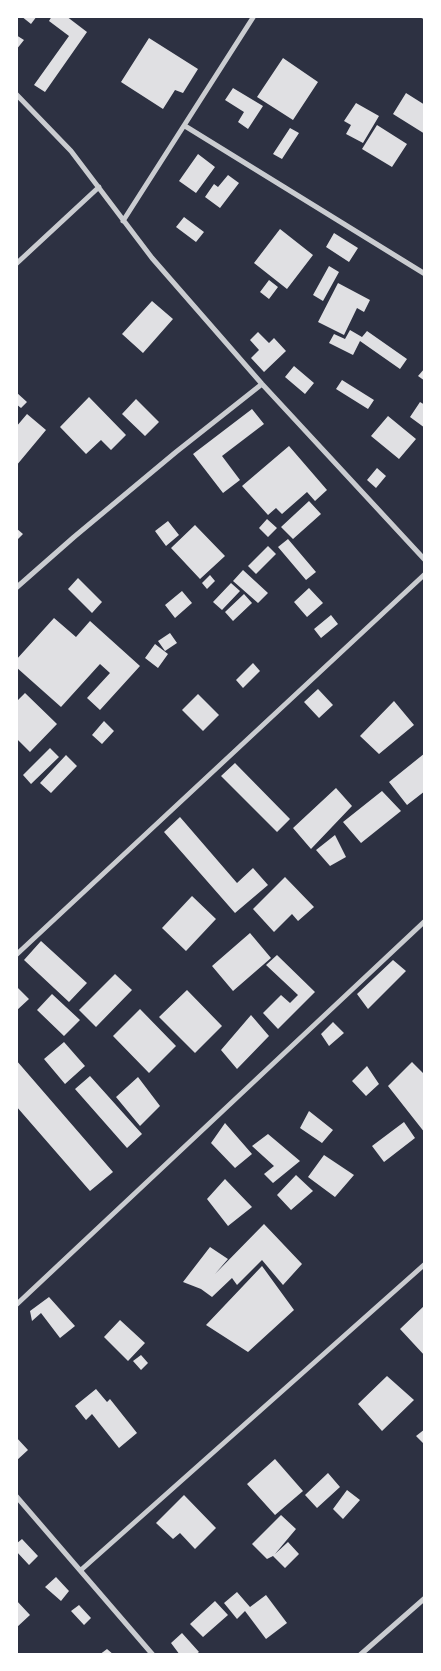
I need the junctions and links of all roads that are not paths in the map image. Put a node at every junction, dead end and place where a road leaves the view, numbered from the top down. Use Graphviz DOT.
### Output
graph roads {
  1 [pos="254,16"];
  2 [pos="16,94"];
  3 [pos="185,126"];
  4 [pos="99,188"];
  5 [pos="123,221"];
  6 [pos="16,264"];
  7 [pos="425,274"];
  8 [pos="262,384"];
  9 [pos="425,560"];
  10 [pos="425,574"];
  11 [pos="16,588"];
  12 [pos="425,921"];
  13 [pos="16,955"];
  14 [pos="425,1264"];
  15 [pos="16,1305"];
  16 [pos="16,1496"];
  17 [pos="81,1570"];
  18 [pos="425,1598"];
  19 [pos="153,1655"];
  20 [pos="360,1655"];
  1 -- 3 [label="street"];
  2 -- 4 [label="street"];
  3 -- 5 [label="street"];
  3 -- 7 [label="street"];
  4 -- 5 [label="street"];
  4 -- 6 [label="street"];
  5 -- 8 [label="street"];
  8 -- 9 [label="street"];
  8 -- 11 [label="street"];
  10 -- 13 [label="street"];
  12 -- 15 [label="street"];
  14 -- 17 [label="street"];
  16 -- 17 [label="street"];
  17 -- 19 [label="street"];
  18 -- 20 [label="street"];
}
